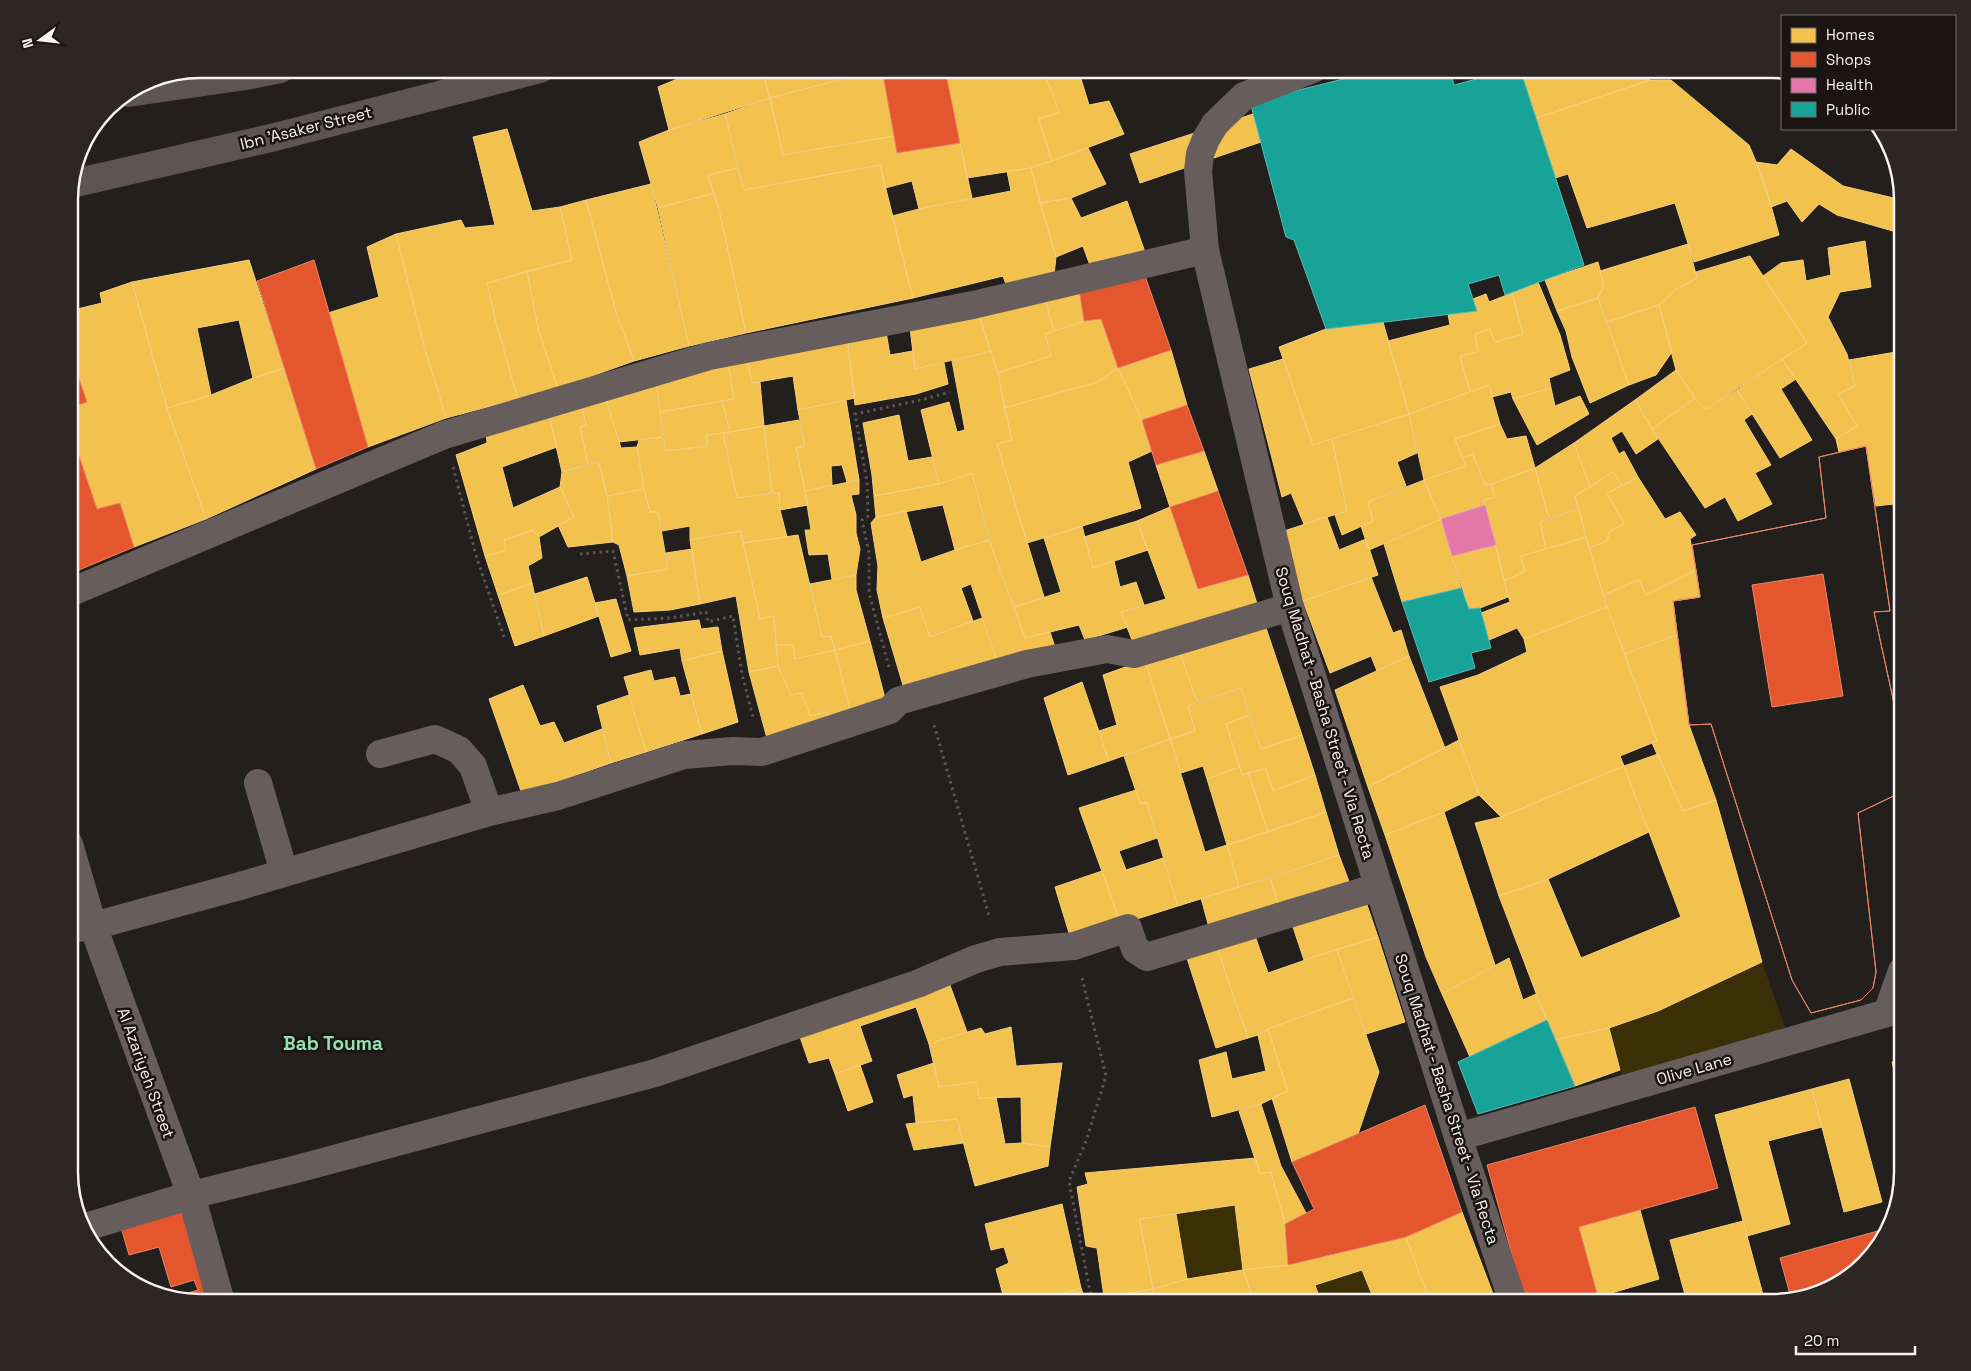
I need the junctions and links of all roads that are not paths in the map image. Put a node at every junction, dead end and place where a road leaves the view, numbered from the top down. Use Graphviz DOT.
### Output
graph roads {
  1 [pos="232,78"];
  2 [pos="505,78"];
  3 [pos="1290,78"];
  4 [pos="146,90"];
  5 [pos="79,182"];
  6 [pos="1205,250"];
  7 [pos="78,589"];
  8 [pos="1290,607"];
  9 [pos="380,754"];
  10 [pos="258,784"];
  11 [pos="489,812"];
  12 [pos="284,872"];
  13 [pos="1378,886"];
  14 [pos="78,907"];
  15 [pos="81,928"];
  16 [pos="1894,993"];
  17 [pos="1458,1137"];
  18 [pos="191,1195"];
  19 [pos="91,1226"];
  20 [pos="219,1294"];
  21 [pos="1510,1294"];
  1 -- 4 [label="main road"];
  2 -- 5 [label="main road, Ibn 'Asaker Street"];
  3 -- 6 [label="street, Souq Madhat - Basha Street - Via Recta"];
  6 -- 7 [label="street"];
  6 -- 8 [label="street, Souq Madhat - Basha Street - Via Recta"];
  8 -- 11 [label="street"];
  8 -- 13 [label="street, Souq Madhat - Basha Street - Via Recta"];
  9 -- 11 [label="street"];
  10 -- 12 [label="street"];
  11 -- 12 [label="street"];
  12 -- 15 [label="street"];
  13 -- 17 [label="street, Souq Madhat - Basha Street - Via Recta"];
  13 -- 18 [label="street"];
  14 -- 15 [label="street, Al Azariyeh Street"];
  15 -- 18 [label="street, Al Azariyeh Street"];
  16 -- 17 [label="street, Olive Lane"];
  17 -- 21 [label="street, Souq Madhat - Basha Street - Via Recta"];
  18 -- 19 [label="street"];
  18 -- 20 [label="street, Al Azariyeh Street"];
}
